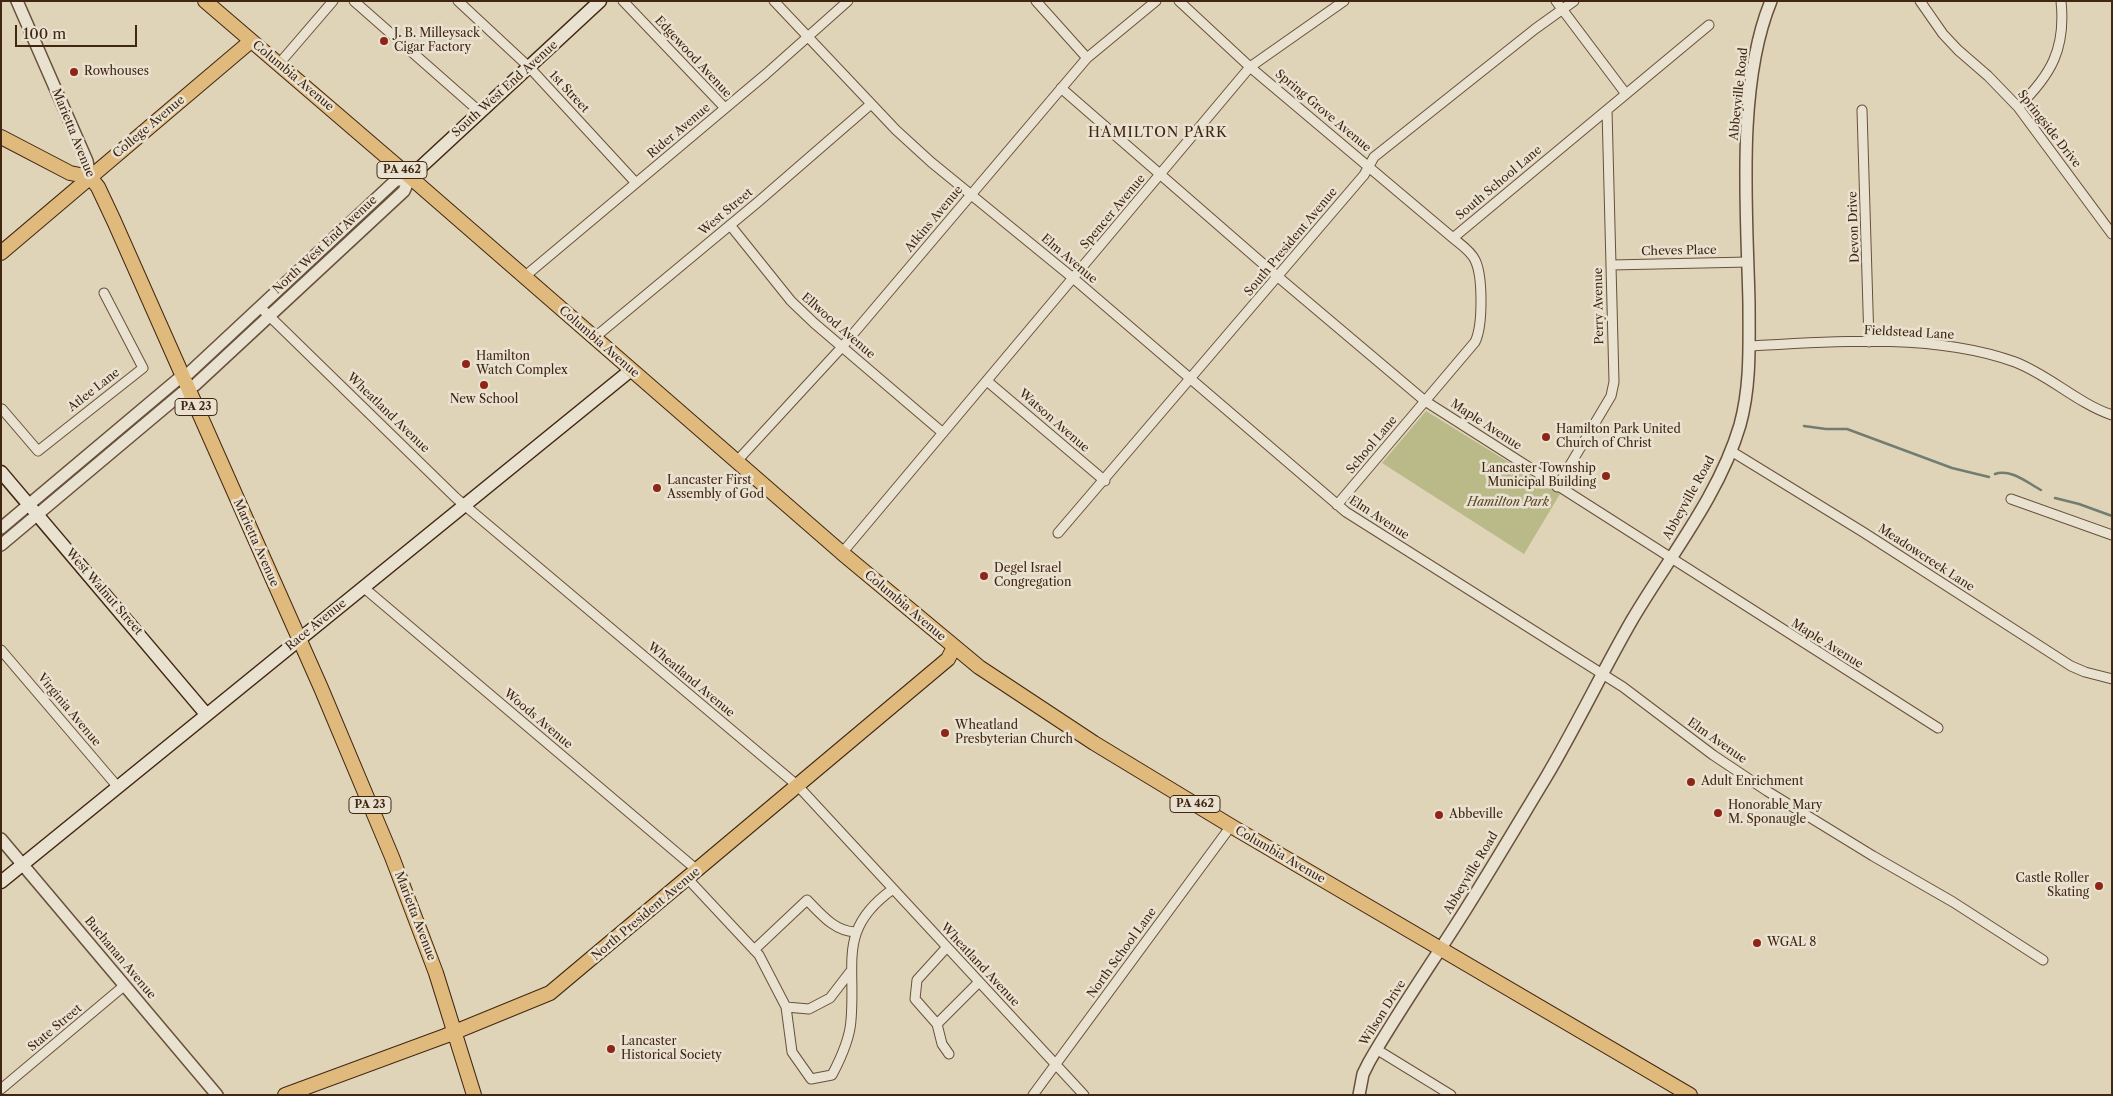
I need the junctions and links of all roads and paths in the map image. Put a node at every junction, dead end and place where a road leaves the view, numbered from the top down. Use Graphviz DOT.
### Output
graph roads {
  1 [pos="17,1"];
  2 [pos="205,1"];
  3 [pos="333,1"];
  4 [pos="354,1"];
  5 [pos="458,1"];
  6 [pos="600,1"];
  7 [pos="622,1"];
  8 [pos="774,1"];
  9 [pos="848,1"];
  10 [pos="1036,1"];
  11 [pos="1156,1"];
  12 [pos="1179,1"];
  13 [pos="1344,1"];
  14 [pos="1556,1"];
  15 [pos="1574,1"];
  16 [pos="1772,1"];
  17 [pos="1920,1"];
  18 [pos="2061,1"];
  19 [pos="1562,10"];
  20 [pos="1709,25"];
  21 [pos="808,37"];
  22 [pos="251,41"];
  23 [pos="1087,58"];
  24 [pos="278,64"];
  25 [pos="1250,67"];
  26 [pos="530,68"];
  27 [pos="1061,88"];
  28 [pos="1626,94"];
  29 [pos="870,104"];
  30 [pos="2018,107"];
  31 [pos="725,108"];
  32 [pos="1607,110"];
  33 [pos="1862,110"];
  34 [pos="480,112"];
  35 [pos="1,137"];
  36 [pos="1368,165"];
  37 [pos="1161,174"];
  38 [pos="410,177"];
  39 [pos="90,178"];
  40 [pos="636,183"];
  41 [pos="971,194"];
  42 [pos="730,225"];
  43 [pos="2112,234"];
  44 [pos="1453,238"];
  45 [pos="1,252"];
  46 [pos="1748,262"];
  47 [pos="1611,265"];
  48 [pos="1277,276"];
  49 [pos="524,277"];
  50 [pos="1073,278"];
  51 [pos="104,293"];
  52 [pos="260,307"];
  53 [pos="269,316"];
  54 [pos="594,338"];
  55 [pos="1870,342"];
  56 [pos="1750,346"];
  57 [pos="842,347"];
  58 [pos="631,370"];
  59 [pos="1192,379"];
  60 [pos="987,380"];
  61 [pos="185,383"];
  62 [pos="1426,401"];
  63 [pos="2,409"];
  64 [pos="2112,415"];
  65 [pos="943,433"];
  66 [pos="1730,451"];
  67 [pos="737,461"];
  68 [pos="1,472"];
  69 [pos="1105,481"];
  70 [pos="1557,487"];
  71 [pos="2010,499"];
  72 [pos="29,504"];
  73 [pos="464,504"];
  74 [pos="1337,505"];
  75 [pos="38,515"];
  76 [pos="1,528"];
  77 [pos="1058,533"];
  78 [pos="2112,535"];
  79 [pos="1,545"];
  80 [pos="842,552"];
  81 [pos="1670,559"];
  82 [pos="363,587"];
  83 [pos="299,639"];
  84 [pos="954,647"];
  85 [pos="1,650"];
  86 [pos="1602,674"];
  87 [pos="2112,679"];
  88 [pos="206,714"];
  89 [pos="1938,728"];
  90 [pos="117,786"];
  91 [pos="798,786"];
  92 [pos="1231,826"];
  93 [pos="1,839"];
  94 [pos="23,864"];
  95 [pos="692,875"];
  96 [pos="1,882"];
  97 [pos="893,889"];
  98 [pos="855,932"];
  99 [pos="947,947"];
  100 [pos="1440,949"];
  101 [pos="754,950"];
  102 [pos="2043,960"];
  103 [pos="851,970"];
  104 [pos="979,982"];
  105 [pos="124,985"];
  106 [pos="786,1006"];
  107 [pos="937,1024"];
  108 [pos="454,1032"];
  109 [pos="1376,1049"];
  110 [pos="949,1054"];
  111 [pos="1056,1064"];
  112 [pos="1,1089"];
  113 [pos="217,1095"];
  114 [pos="285,1095"];
  115 [pos="474,1095"];
  116 [pos="1033,1095"];
  117 [pos="1084,1095"];
  118 [pos="1359,1095"];
  119 [pos="1451,1095"];
  120 [pos="1690,1095"];
  1 -- 39 [label="street, Marietta Avenue"];
  2 -- 22 [label="main road, Columbia Avenue / PA 462"];
  3 -- 24 [label="street"];
  4 -- 34 [label="street"];
  5 -- 26 [label="street, 1st Street"];
  6 -- 26 [label="main road, South West End Avenue"];
  7 -- 31 [label="street, Edgewood Avenue"];
  8 -- 21 [label="street, Elm Avenue"];
  9 -- 21 [label="street, Rider Avenue"];
  10 -- 23 [label="street"];
  11 -- 23 [label="street, Atkins Avenue"];
  12 -- 25 [label="street, Spring Grove Avenue"];
  13 -- 25 [label="street, Spencer Avenue"];
  14 -- 19 [label="street"];
  15 -- 19 [label="street, South President Avenue"];
  16 -- 46 [label="street, Abbeyville Road"];
  17 -- 30 [label="street, Springside Drive"];
  18 -- 30 [label="street"];
  19 -- 28 [label="street"];
  19 -- 36 [label="street, South President Avenue"];
  20 -- 28 [label="street, South School Lane"];
  21 -- 29 [label="street, Elm Avenue"];
  21 -- 31 [label="street, Rider Avenue"];
  22 -- 24 [label="main road, Columbia Avenue / PA 462"];
  22 -- 39 [label="main road, College Avenue"];
  23 -- 27 [label="street, Atkins Avenue"];
  24 -- 38 [label="main road, Columbia Avenue / PA 462"];
  25 -- 36 [label="street, Spring Grove Avenue"];
  25 -- 37 [label="street, Spencer Avenue"];
  26 -- 34 [label="main road, South West End Avenue"];
  26 -- 40 [label="street, 1st Street"];
  27 -- 37 [label="street, Maple Avenue"];
  27 -- 41 [label="street, Atkins Avenue"];
  28 -- 32 [label="street, South School Lane"];
  29 -- 41 [label="street, Elm Avenue"];
  29 -- 42 [label="street, West Street"];
  30 -- 43 [label="street, Springside Drive"];
  31 -- 40 [label="street, Rider Avenue"];
  32 -- 44 [label="street, South School Lane"];
  32 -- 47 [label="street, Perry Avenue"];
  33 -- 55 [label="street, Devon Drive"];
  34 -- 38 [label="main road, South West End Avenue"];
  35 -- 39 [label="main road"];
  36 -- 44 [label="street, Spring Grove Avenue"];
  36 -- 48 [label="street, South President Avenue"];
  37 -- 48 [label="street, Maple Avenue"];
  37 -- 50 [label="street, Spencer Avenue"];
  38 -- 49 [label="main road, Columbia Avenue / PA 462"];
  38 -- 52 [label="street, North West End Avenue"];
  38 -- 53 [label="street, North West End Avenue"];
  39 -- 45 [label="main road, College Avenue"];
  39 -- 61 [label="main road, Marietta Avenue / PA 23"];
  40 -- 49 [label="street, Rider Avenue"];
  41 -- 50 [label="street, Elm Avenue"];
  41 -- 57 [label="street, Atkins Avenue"];
  42 -- 54 [label="street, West Street"];
  42 -- 57 [label="street, Ellwood Avenue"];
  44 -- 62 [label="street, South School Lane"];
  46 -- 47 [label="street, Cheves Place"];
  46 -- 56 [label="street, Abbeyville Road"];
  47 -- 70 [label="street, Perry Avenue"];
  48 -- 59 [label="street, South President Avenue"];
  48 -- 62 [label="street, Maple Avenue"];
  49 -- 54 [label="main road, Columbia Avenue / PA 462"];
  50 -- 59 [label="street, Elm Avenue"];
  50 -- 60 [label="street, Spencer Avenue"];
  51 -- 63 [label="street, Atlee Lane"];
  52 -- 53 [label="street, Wheatland Avenue"];
  52 -- 61 [label="street, North West End Avenue"];
  53 -- 61 [label="street, North West End Avenue"];
  53 -- 73 [label="street, Wheatland Avenue"];
  54 -- 58 [label="main road, Columbia Avenue / PA 462"];
  55 -- 56 [label="street, Fieldstead Lane"];
  55 -- 64 [label="street, Fieldstead Lane"];
  56 -- 66 [label="street, Abbeyville Road"];
  57 -- 65 [label="street, Ellwood Avenue"];
  57 -- 67 [label="street, Atkins Avenue"];
  58 -- 67 [label="main road, Columbia Avenue / PA 462"];
  58 -- 73 [label="main road, Race Avenue"];
  59 -- 69 [label="street, South President Avenue"];
  59 -- 74 [label="street, Elm Avenue"];
  60 -- 65 [label="street, Spencer Avenue"];
  60 -- 69 [label="street, Watson Avenue"];
  61 -- 72 [label="street, North West End Avenue"];
  61 -- 75 [label="street, North West End Avenue"];
  61 -- 83 [label="main road, Marietta Avenue / PA 23"];
  62 -- 70 [label="street, Maple Avenue"];
  62 -- 74 [label="street, School Lane"];
  65 -- 80 [label="street, Spencer Avenue"];
  66 -- 81 [label="street, Abbeyville Road"];
  66 -- 87 [label="street, Meadowcreek Lane"];
  67 -- 80 [label="main road, Columbia Avenue / PA 462"];
  68 -- 72 [label="main road, West Walnut Street"];
  69 -- 77 [label="street, South President Avenue"];
  70 -- 81 [label="street, Maple Avenue"];
  71 -- 78 [label="street"];
  72 -- 75 [label="main road, West Walnut Street"];
  72 -- 76 [label="street, North West End Avenue"];
  73 -- 82 [label="main road, Race Avenue"];
  73 -- 91 [label="street, Wheatland Avenue"];
  74 -- 86 [label="street, Elm Avenue"];
  75 -- 79 [label="street, North West End Avenue"];
  75 -- 88 [label="main road, West Walnut Street"];
  80 -- 84 [label="main road, Columbia Avenue / PA 462"];
  81 -- 86 [label="street, Abbeyville Road"];
  81 -- 89 [label="street, Maple Avenue"];
  82 -- 83 [label="main road, Race Avenue"];
  82 -- 95 [label="street, Woods Avenue"];
  83 -- 88 [label="main road, Race Avenue"];
  83 -- 108 [label="main road, Marietta Avenue / PA 23"];
  84 -- 91 [label="main road, North President Avenue"];
  84 -- 92 [label="main road, Columbia Avenue / PA 462"];
  85 -- 90 [label="street, Virginia Avenue"];
  86 -- 100 [label="street, Abbeyville Road"];
  86 -- 102 [label="street, Elm Avenue"];
  88 -- 90 [label="main road, Race Avenue"];
  90 -- 94 [label="main road, Race Avenue"];
  91 -- 95 [label="main road, North President Avenue"];
  91 -- 97 [label="street, Wheatland Avenue"];
  92 -- 100 [label="main road, Columbia Avenue / PA 462"];
  92 -- 111 [label="street, North School Lane"];
  93 -- 94 [label="street, Buchanan Avenue"];
  94 -- 96 [label="main road, Race Avenue"];
  94 -- 105 [label="street, Buchanan Avenue"];
  95 -- 101 [label="street, Woods Avenue"];
  95 -- 108 [label="main road, North President Avenue"];
  97 -- 98 [label="street"];
  97 -- 99 [label="street, Wheatland Avenue"];
  98 -- 101 [label="street"];
  98 -- 103 [label="street"];
  99 -- 104 [label="street, Wheatland Avenue"];
  99 -- 107 [label="street"];
  100 -- 109 [label="street, Wilson Drive"];
  100 -- 120 [label="main road, Columbia Avenue / PA 462"];
  101 -- 106 [label="street, Woods Avenue"];
  103 -- 106 [label="street"];
  103 -- 106 [label="street"];
  104 -- 107 [label="street"];
  104 -- 111 [label="street, Wheatland Avenue"];
  105 -- 112 [label="street, State Street"];
  105 -- 113 [label="street, Buchanan Avenue"];
  107 -- 110 [label="street"];
  108 -- 114 [label="main road, North President Avenue"];
  108 -- 115 [label="main road, Marietta Avenue / PA 23"];
  109 -- 118 [label="street, Wilson Drive"];
  109 -- 119 [label="street"];
  111 -- 116 [label="street, North School Lane"];
  111 -- 117 [label="street, Wheatland Avenue"];
}
